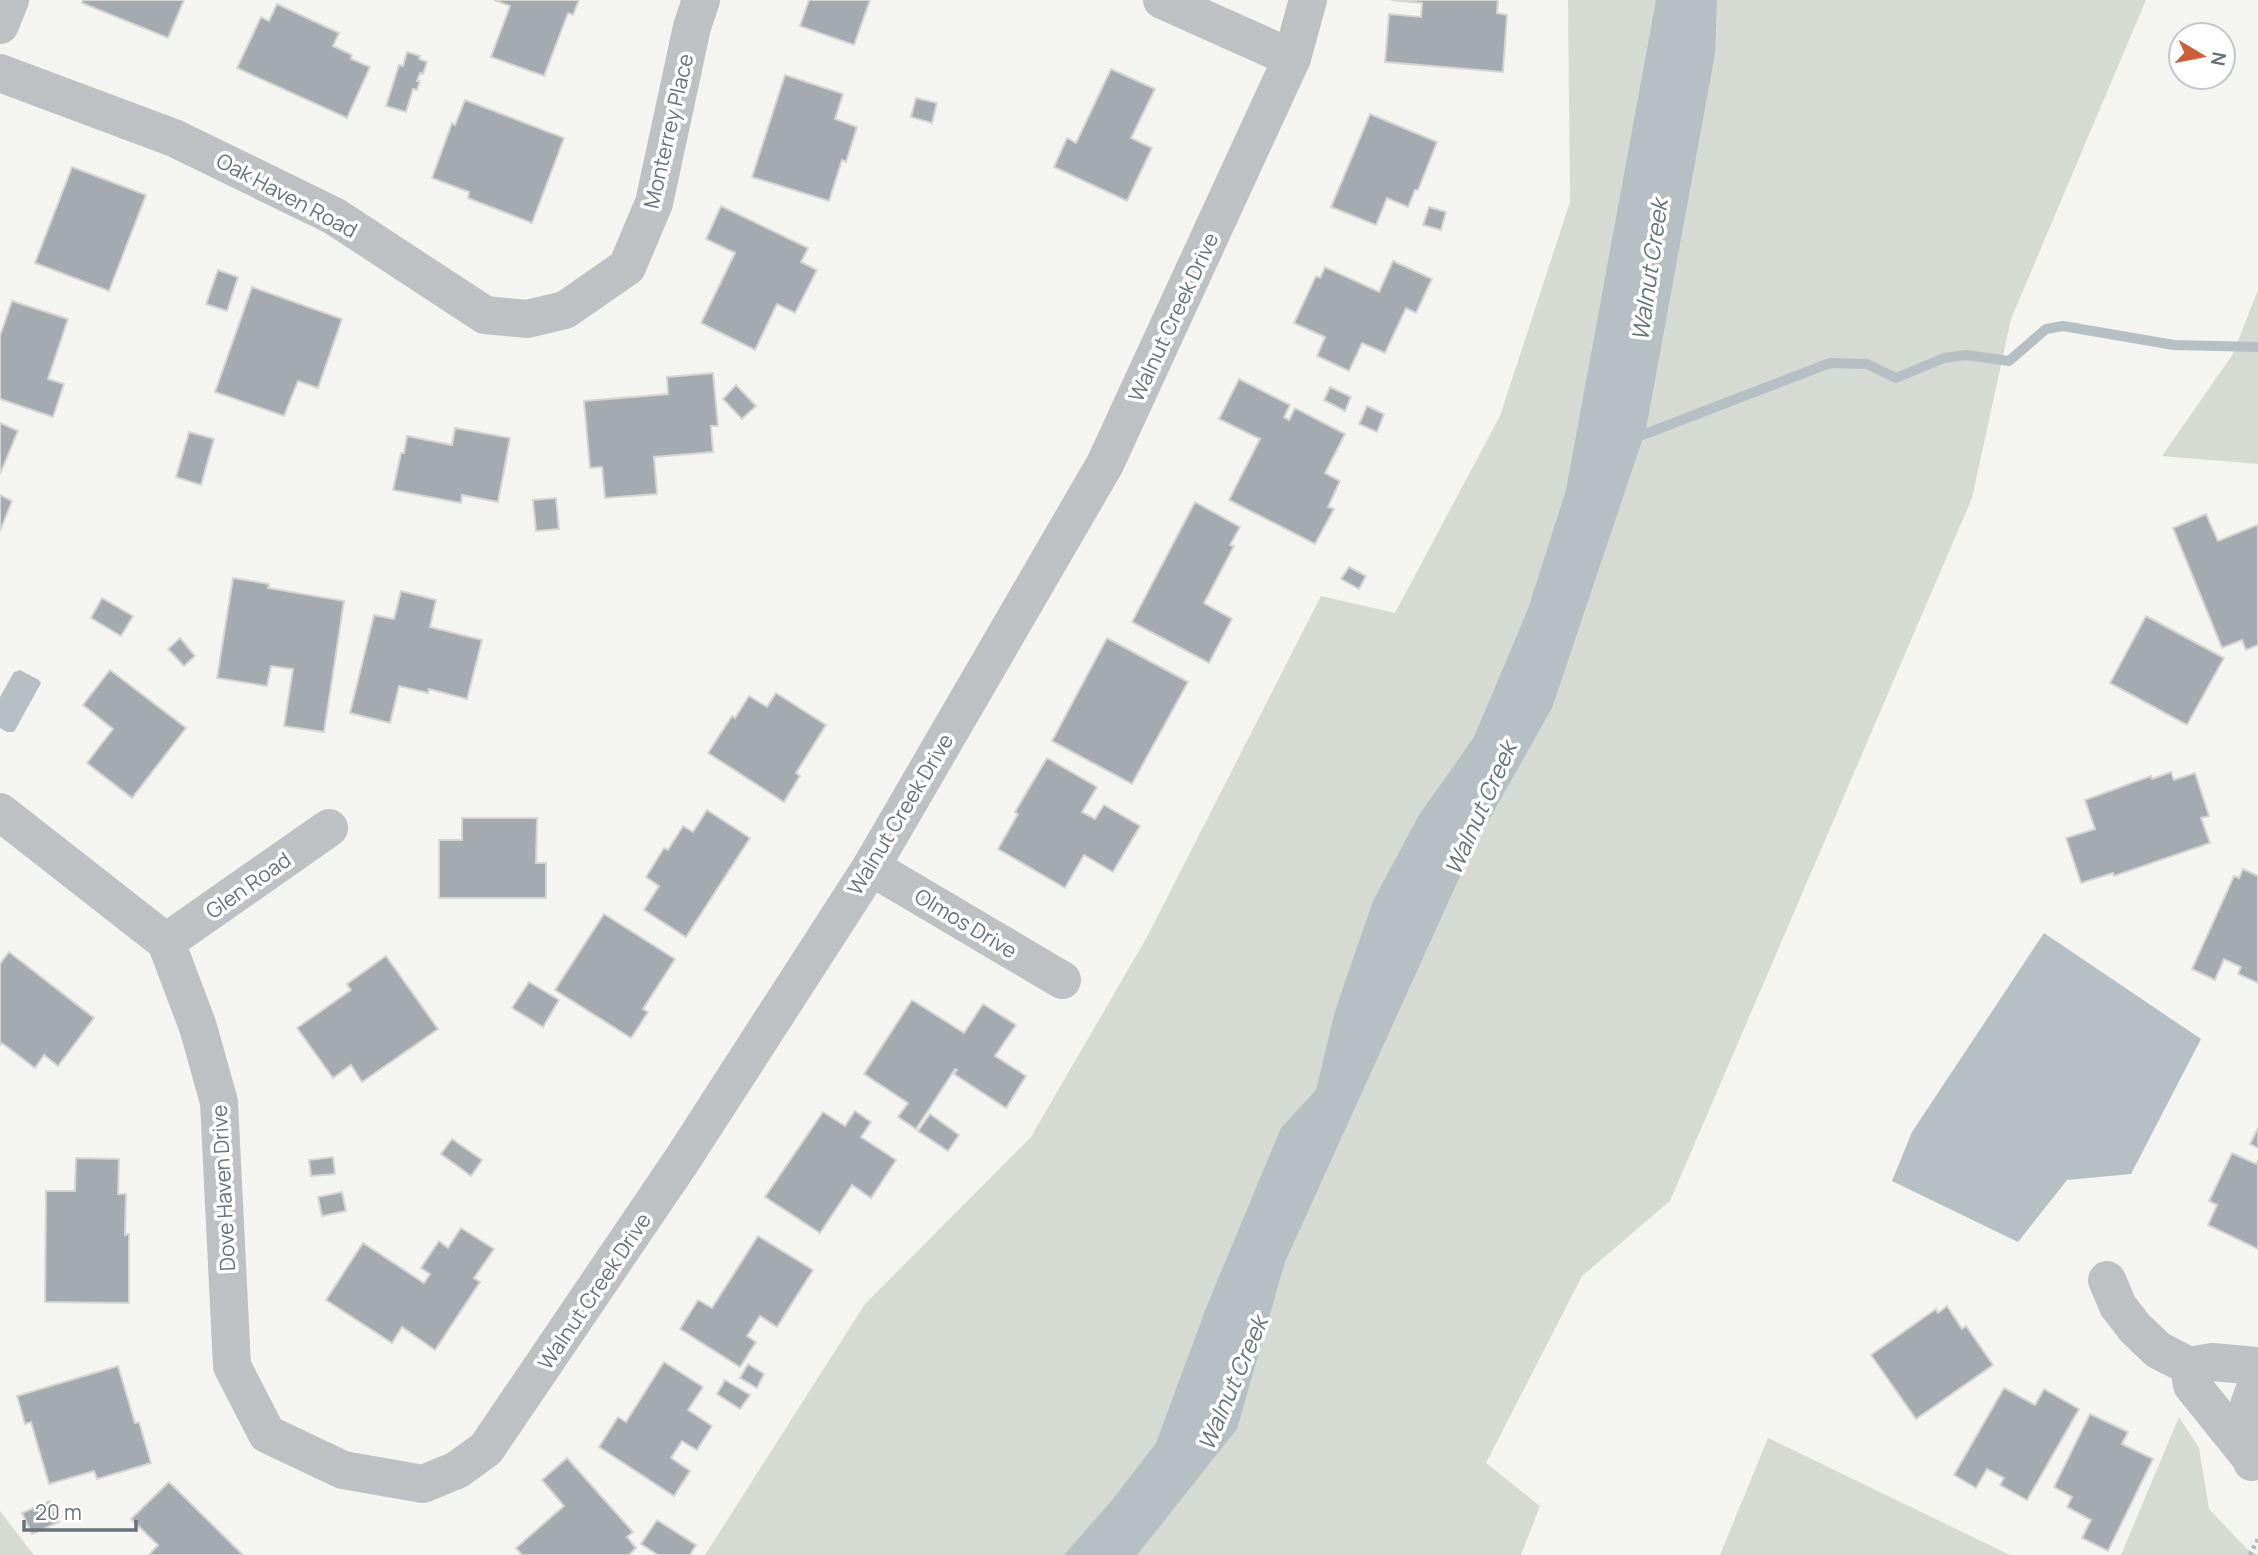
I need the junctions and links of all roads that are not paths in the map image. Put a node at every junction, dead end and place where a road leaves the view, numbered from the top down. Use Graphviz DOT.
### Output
graph roads {
  1 [pos="10,0"];
  2 [pos="701,0"];
  3 [pos="1162,0"];
  4 [pos="1308,0"];
  5 [pos="0,25"];
  6 [pos="1292,58"];
  7 [pos="0,73"];
  8 [pos="565,310"];
  9 [pos="0,812"];
  10 [pos="330,828"];
  11 [pos="871,867"];
  12 [pos="166,942"];
  13 [pos="1062,980"];
  14 [pos="2107,1280"];
  15 [pos="2189,1366"];
  16 [pos="2258,1366"];
  17 [pos="2258,1383"];
  18 [pos="2254,1464"];
  19 [pos="343,1470"];
  1 -- 5 [label="street"];
  2 -- 8 [label="street, Monterrey Place"];
  3 -- 6 [label="street"];
  4 -- 6 [label="street, Walnut Creek Drive"];
  6 -- 11 [label="street, Walnut Creek Drive"];
  7 -- 8 [label="street, Oak Haven Road"];
  9 -- 12 [label="street"];
  10 -- 12 [label="street, Glen Road"];
  11 -- 13 [label="street, Olmos Drive"];
  11 -- 19 [label="street, Walnut Creek Drive"];
  12 -- 19 [label="street, Dove Haven Drive"];
  14 -- 15 [label="street"];
  15 -- 16 [label="street"];
  15 -- 18 [label="street"];
  17 -- 18 [label="street"];
}
